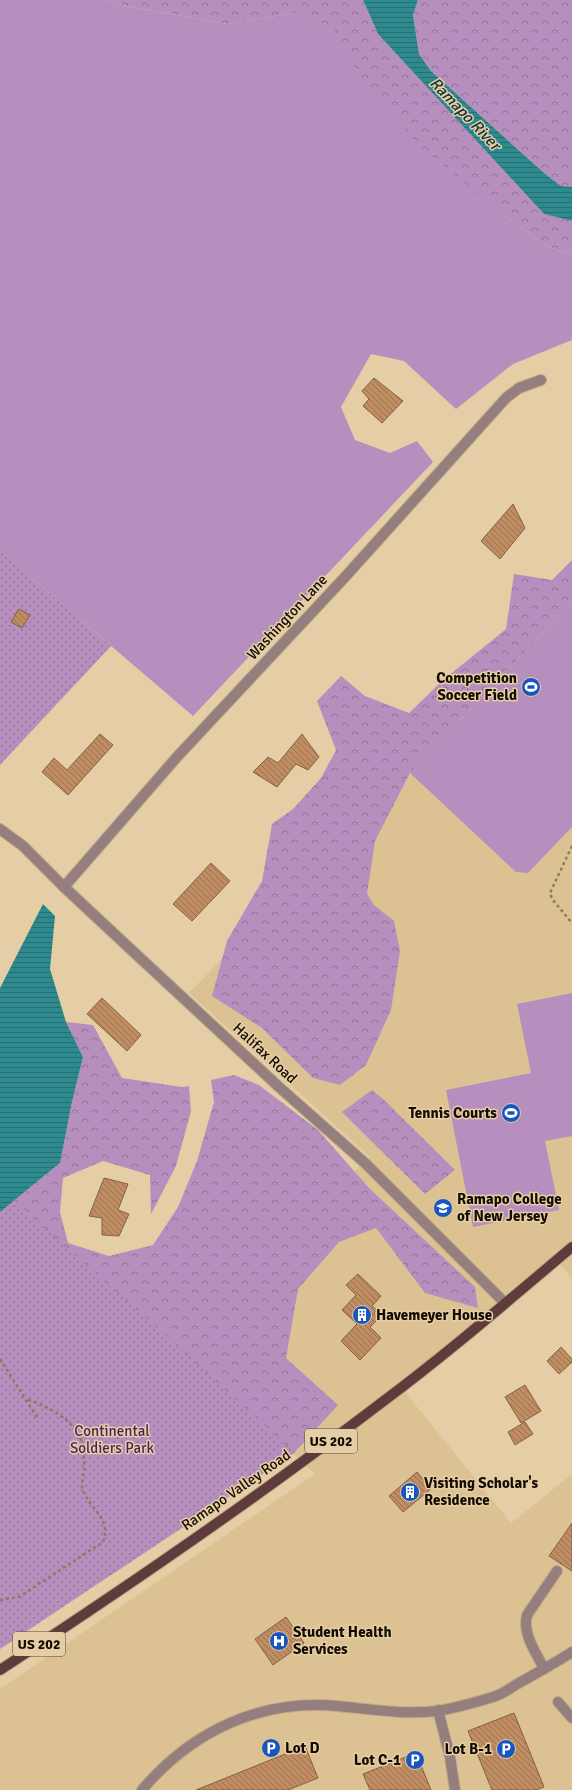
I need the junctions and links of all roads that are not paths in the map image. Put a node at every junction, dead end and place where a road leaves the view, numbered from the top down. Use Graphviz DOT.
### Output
graph roads {
  1 [pos="541,380"];
  2 [pos="0,829"];
  3 [pos="64,887"];
  4 [pos="572,1247"];
  5 [pos="506,1302"];
  6 [pos="557,1571"];
  7 [pos="572,1652"];
  8 [pos="544,1669"];
  9 [pos="0,1670"];
  10 [pos="558,1702"];
  11 [pos="438,1710"];
  12 [pos="572,1718"];
  13 [pos="142,1790"];
  14 [pos="455,1790"];
  1 -- 3 [label="street, Washington Lane"];
  2 -- 3 [label="street, Halifax Road"];
  3 -- 5 [label="street, Halifax Road"];
  4 -- 5 [label="main road, Ramapo Valley Road / US 202"];
  5 -- 9 [label="main road, Ramapo Valley Road / US 202"];
  6 -- 8 [label="street"];
  7 -- 8 [label="street"];
  8 -- 11 [label="street"];
  10 -- 12 [label="street"];
  11 -- 13 [label="street"];
  11 -- 14 [label="street"];
}
